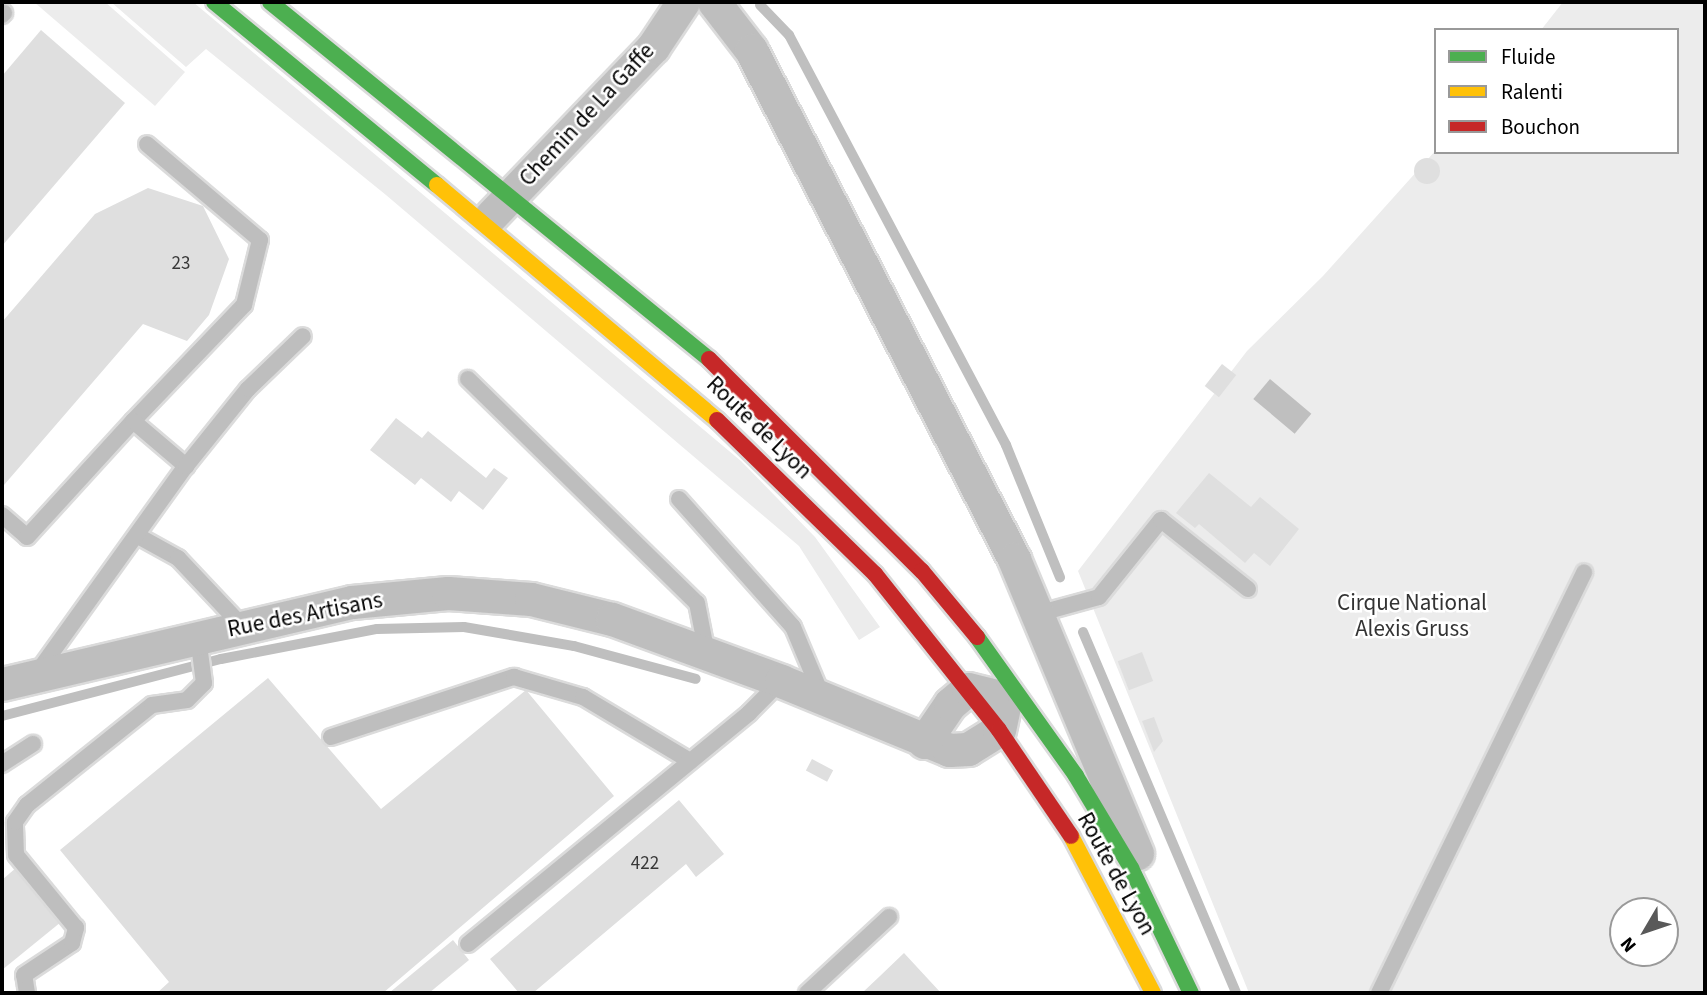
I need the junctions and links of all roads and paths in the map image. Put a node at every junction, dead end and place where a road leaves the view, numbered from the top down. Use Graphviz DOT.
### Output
graph roads {
  1 [pos="214,2"];
  2 [pos="270,2"];
  3 [pos="683,2"];
  4 [pos="717,3"];
  5 [pos="147,144"];
  6 [pos="509,198"];
  7 [pos="484,224"];
  8 [pos="303,336"];
  9 [pos="468,379"];
  10 [pos="133,421"];
  11 [pos="186,466"];
  12 [pos="679,499"];
  13 [pos="2,515"];
  14 [pos="138,536"];
  15 [pos="1584,572"];
  16 [pos="1248,589"];
  17 [pos="1037,614"];
  18 [pos="242,626"];
  19 [pos="198,637"];
  20 [pos="707,653"];
  21 [pos="1003,668"];
  22 [pos="18,681"];
  23 [pos="781,681"];
  24 [pos="968,689"];
  25 [pos="822,698"];
  26 [pos="1002,718"];
  27 [pos="331,737"];
  28 [pos="924,742"];
  29 [pos="33,744"];
  30 [pos="690,761"];
  31 [pos="2,764"];
  32 [pos="1130,868"];
  33 [pos="889,918"];
  34 [pos="468,944"];
  35 [pos="1187,985"];
  36 [pos="27,993"];
  37 [pos="807,993"];
  38 [pos="1153,993"];
  39 [pos="1379,993"];
  1 -- 7 [label="main road, Route de Lyon"];
  2 -- 6 [label="main road, Route de Lyon"];
  3 -- 6 [label="street, Chemin de La Gaffe"];
  4 -- 17 [label="street"];
  5 -- 10 [label="lane"];
  6 -- 7 [label="street, Chemin de La Gaffe"];
  6 -- 21 [label="main road, Route de Lyon"];
  7 -- 24 [label="main road, Route de Lyon"];
  8 -- 11 [label="lane"];
  9 -- 20 [label="lane"];
  10 -- 11 [label="lane"];
  10 -- 13 [label="lane"];
  11 -- 14 [label="lane"];
  12 -- 25 [label="lane"];
  14 -- 18 [label="lane"];
  14 -- 22 [label="lane"];
  15 -- 39 [label="lane"];
  16 -- 17 [label="lane"];
  17 -- 35 [label="street"];
  18 -- 19 [label="street, Rue des Artisans"];
  18 -- 20 [label="street, Rue des Artisans"];
  19 -- 22 [label="street, Rue des Artisans"];
  19 -- 36 [label="lane"];
  20 -- 23 [label="street, Rue des Artisans"];
  21 -- 26 [label="street"];
  21 -- 32 [label="main road, Route de Lyon"];
  23 -- 25 [label="street, Rue des Artisans"];
  23 -- 30 [label="lane"];
  24 -- 26 [label="street"];
  24 -- 28 [label="street"];
  25 -- 28 [label="street, Rue des Artisans"];
  26 -- 28 [label="street, Rue des Artisans"];
  26 -- 32 [label="street"];
  26 -- 38 [label="main road, Route de Lyon"];
  27 -- 30 [label="lane"];
  29 -- 31 [label="lane"];
  30 -- 34 [label="lane"];
  32 -- 35 [label="main road, Route de Lyon"];
  33 -- 37 [label="lane"];
}
